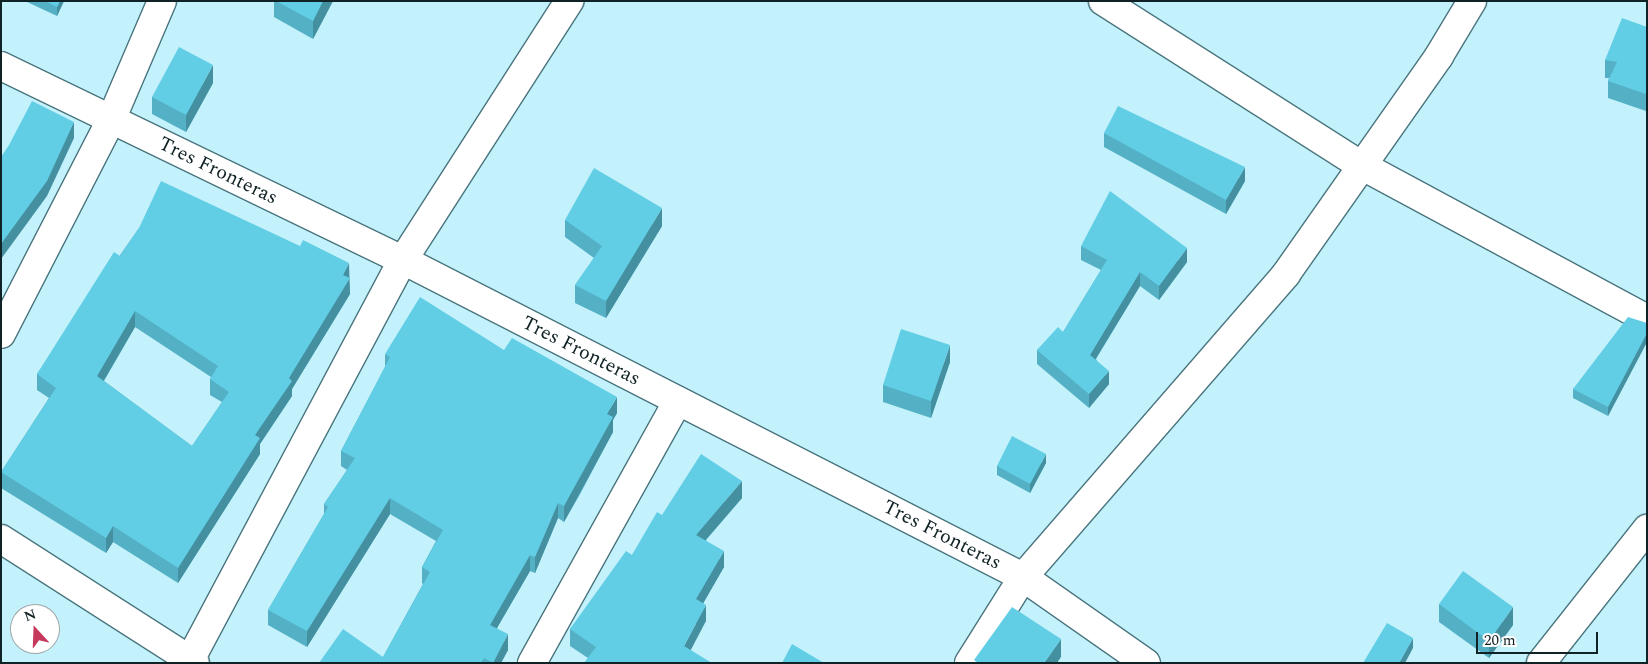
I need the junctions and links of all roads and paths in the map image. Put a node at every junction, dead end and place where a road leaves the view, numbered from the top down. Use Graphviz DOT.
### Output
graph roads {
  1 [pos="162,1"];
  2 [pos="569,1"];
  3 [pos="1103,1"];
  4 [pos="1472,1"];
  5 [pos="1,66"];
  6 [pos="111,120"];
  7 [pos="1359,164"];
  8 [pos="403,260"];
  9 [pos="1647,319"];
  10 [pos="1,334"];
  11 [pos="678,401"];
  12 [pos="1647,529"];
  13 [pos="1,539"];
  14 [pos="1023,577"];
  15 [pos="193,661"];
  16 [pos="532,663"];
  17 [pos="970,663"];
  18 [pos="1146,663"];
  19 [pos="1541,663"];
  1 -- 6 [label="street"];
  2 -- 8 [label="street"];
  3 -- 7 [label="street"];
  4 -- 7 [label="street"];
  5 -- 6 [label="street, Tres Fronteras"];
  6 -- 8 [label="street, Tres Fronteras"];
  6 -- 10 [label="street"];
  7 -- 9 [label="street"];
  7 -- 14 [label="street"];
  8 -- 11 [label="street, Tres Fronteras"];
  8 -- 15 [label="street"];
  11 -- 14 [label="street, Tres Fronteras"];
  11 -- 16 [label="street"];
  12 -- 19 [label="street"];
  13 -- 15 [label="street"];
  14 -- 17 [label="street"];
  14 -- 18 [label="street, Tres Fronteras"];
}
